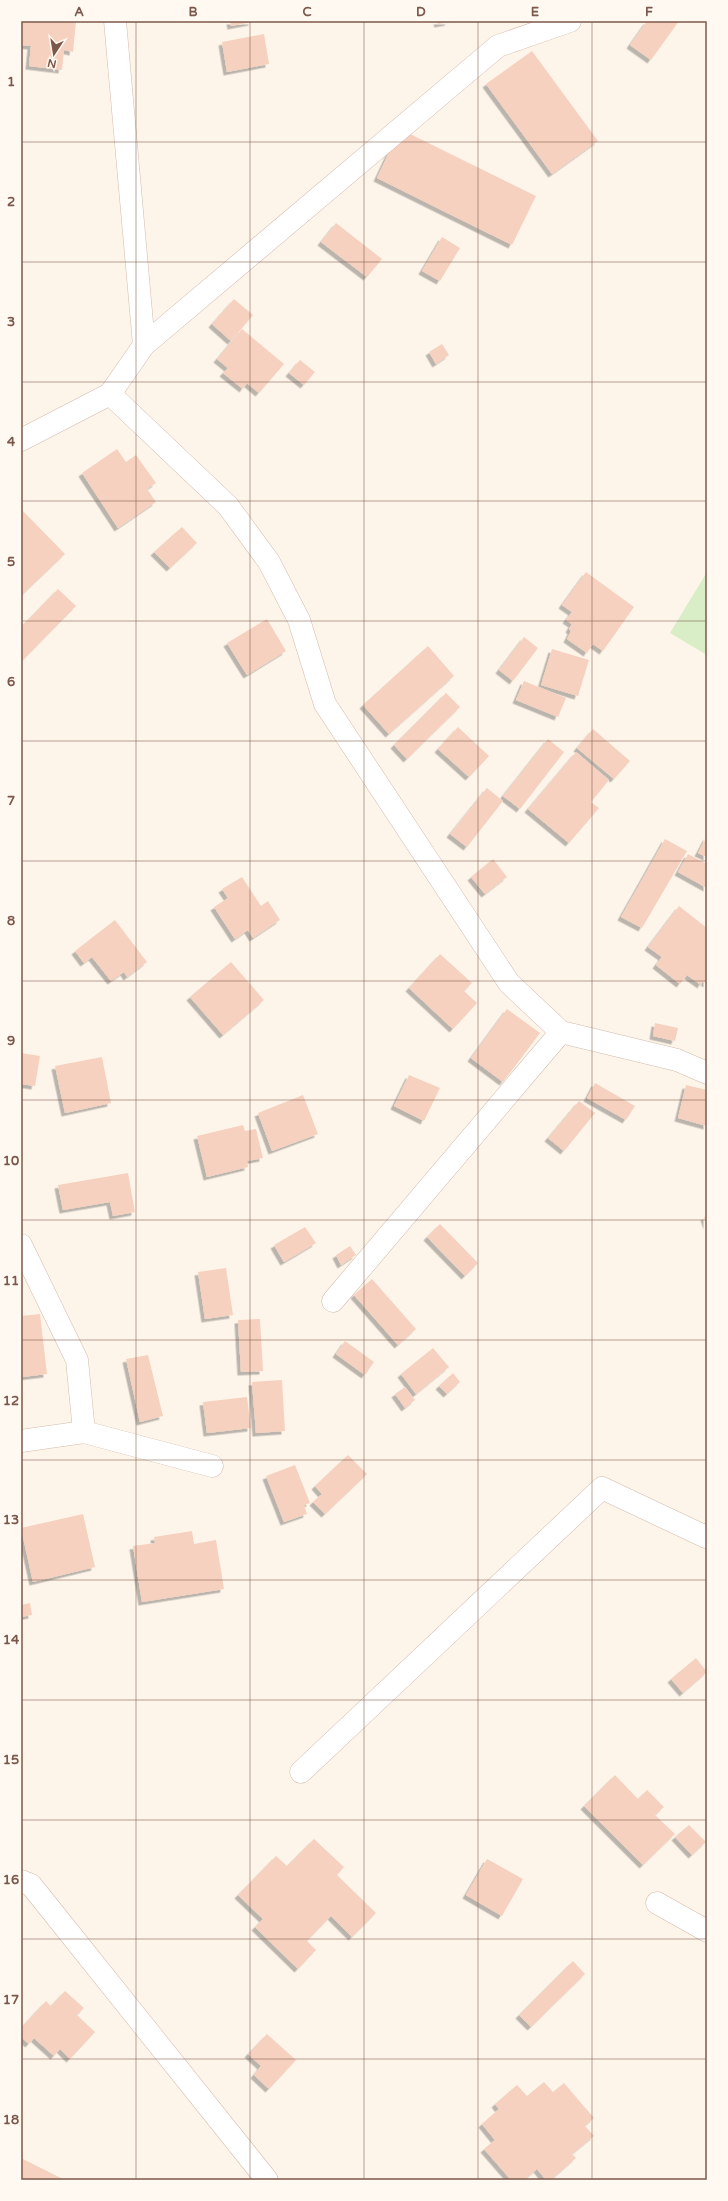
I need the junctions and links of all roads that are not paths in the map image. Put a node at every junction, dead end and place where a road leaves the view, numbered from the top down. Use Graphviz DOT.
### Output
graph roads {
  1 [pos="115,21"];
  2 [pos="570,21"];
  3 [pos="144,345"];
  4 [pos="110,394"];
  5 [pos="21,440"];
  6 [pos="561,1032"];
  7 [pos="707,1073"];
  8 [pos="21,1245"];
  9 [pos="333,1301"];
  10 [pos="84,1432"];
  11 [pos="21,1440"];
  12 [pos="212,1466"];
  13 [pos="707,1535"];
  14 [pos="301,1772"];
  15 [pos="21,1882"];
  16 [pos="657,1903"];
  17 [pos="707,1931"];
  18 [pos="267,2180"];
  1 -- 3 [label="street"];
  2 -- 3 [label="street"];
  3 -- 4 [label="street"];
  4 -- 5 [label="street"];
  4 -- 6 [label="street"];
  6 -- 7 [label="street"];
  6 -- 9 [label="street"];
  8 -- 10 [label="street"];
  10 -- 11 [label="street"];
  10 -- 12 [label="street"];
  13 -- 14 [label="street"];
  15 -- 18 [label="street"];
  16 -- 17 [label="street"];
}
